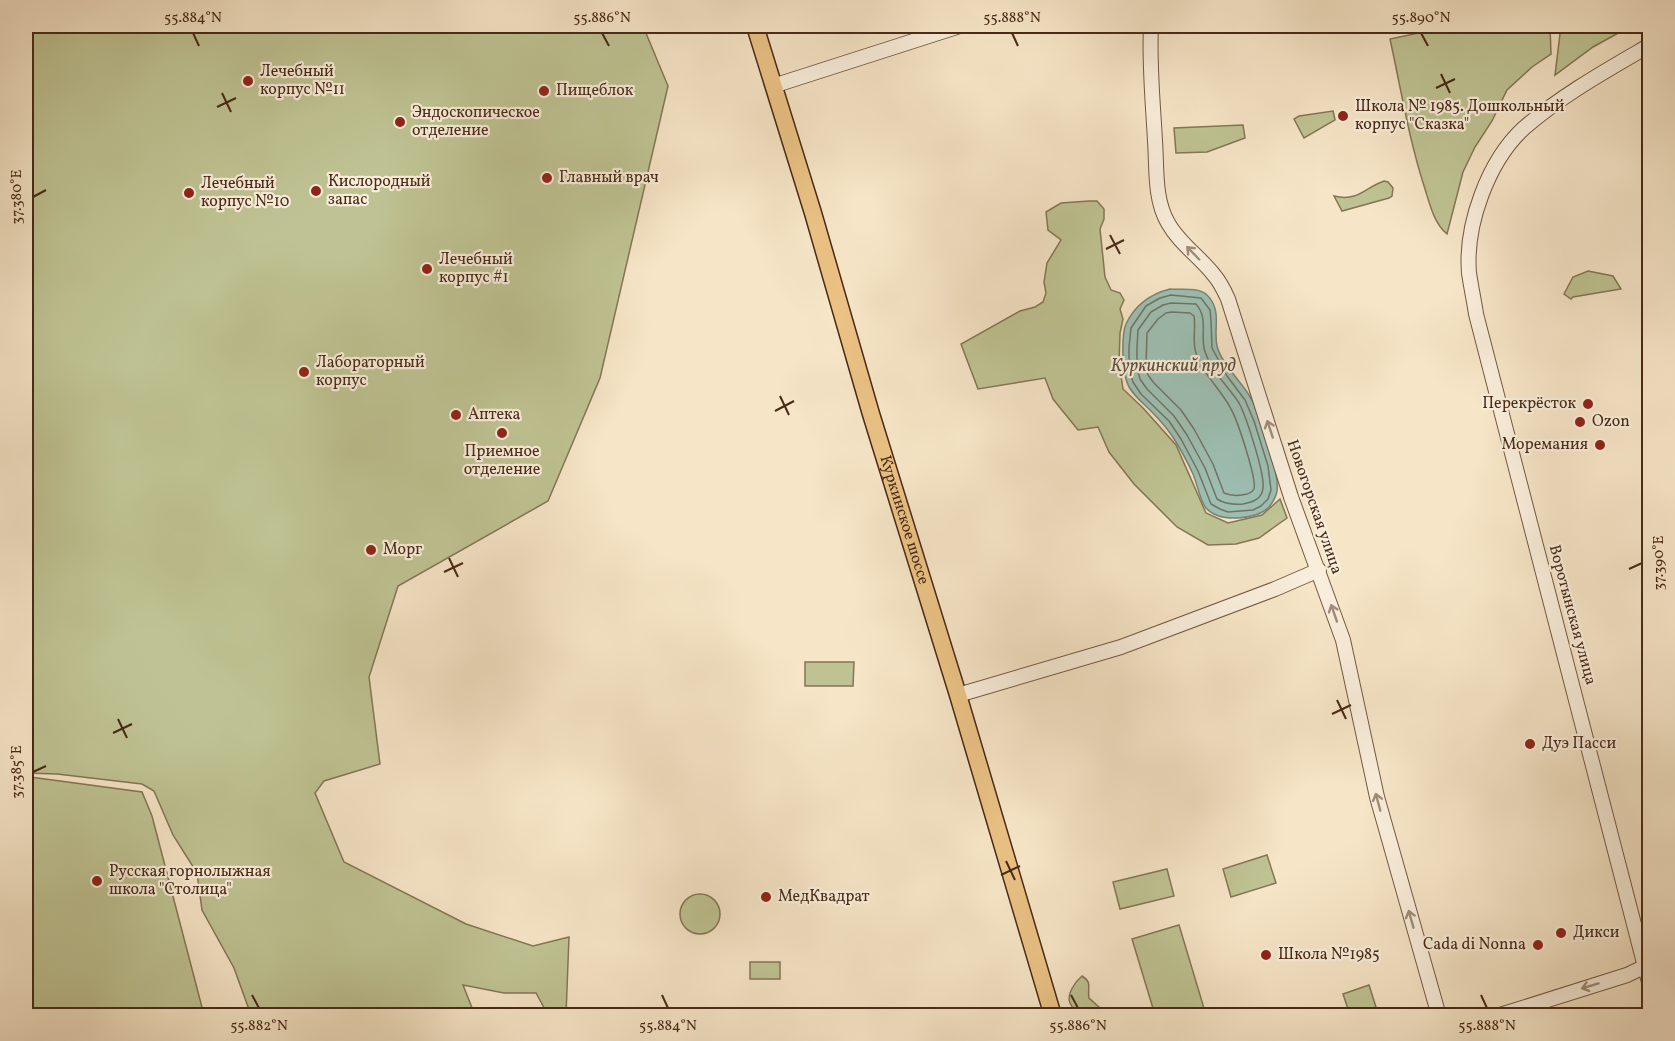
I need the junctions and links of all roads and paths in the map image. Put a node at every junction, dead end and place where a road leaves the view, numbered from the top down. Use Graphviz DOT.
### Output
graph roads {
  1 [pos="755,26"];
  2 [pos="960,26"];
  3 [pos="1151,26"];
  4 [pos="1650,45"];
  5 [pos="773,86"];
  6 [pos="1319,570"];
  7 [pos="958,695"];
  8 [pos="1647,965"];
  9 [pos="1650,986"];
  10 [pos="1053,1016"];
  11 [pos="1439,1016"];
  12 [pos="1497,1016"];
  1 -- 5 [label="main road, Куркинское шоссе"];
  2 -- 5 [label="street"];
  6 -- 3 [label="street, Новогорская улица, one-way"];
  4 -- 8 [label="street, Воротынская улица"];
  5 -- 7 [label="main road, Куркинское шоссе"];
  6 -- 7 [label="street"];
  11 -- 6 [label="street, Новогорская улица, one-way"];
  7 -- 10 [label="main road, Куркинское шоссе"];
  8 -- 9 [label="street, Воротынская улица"];
  8 -- 12 [label="street, one-way"];
}
